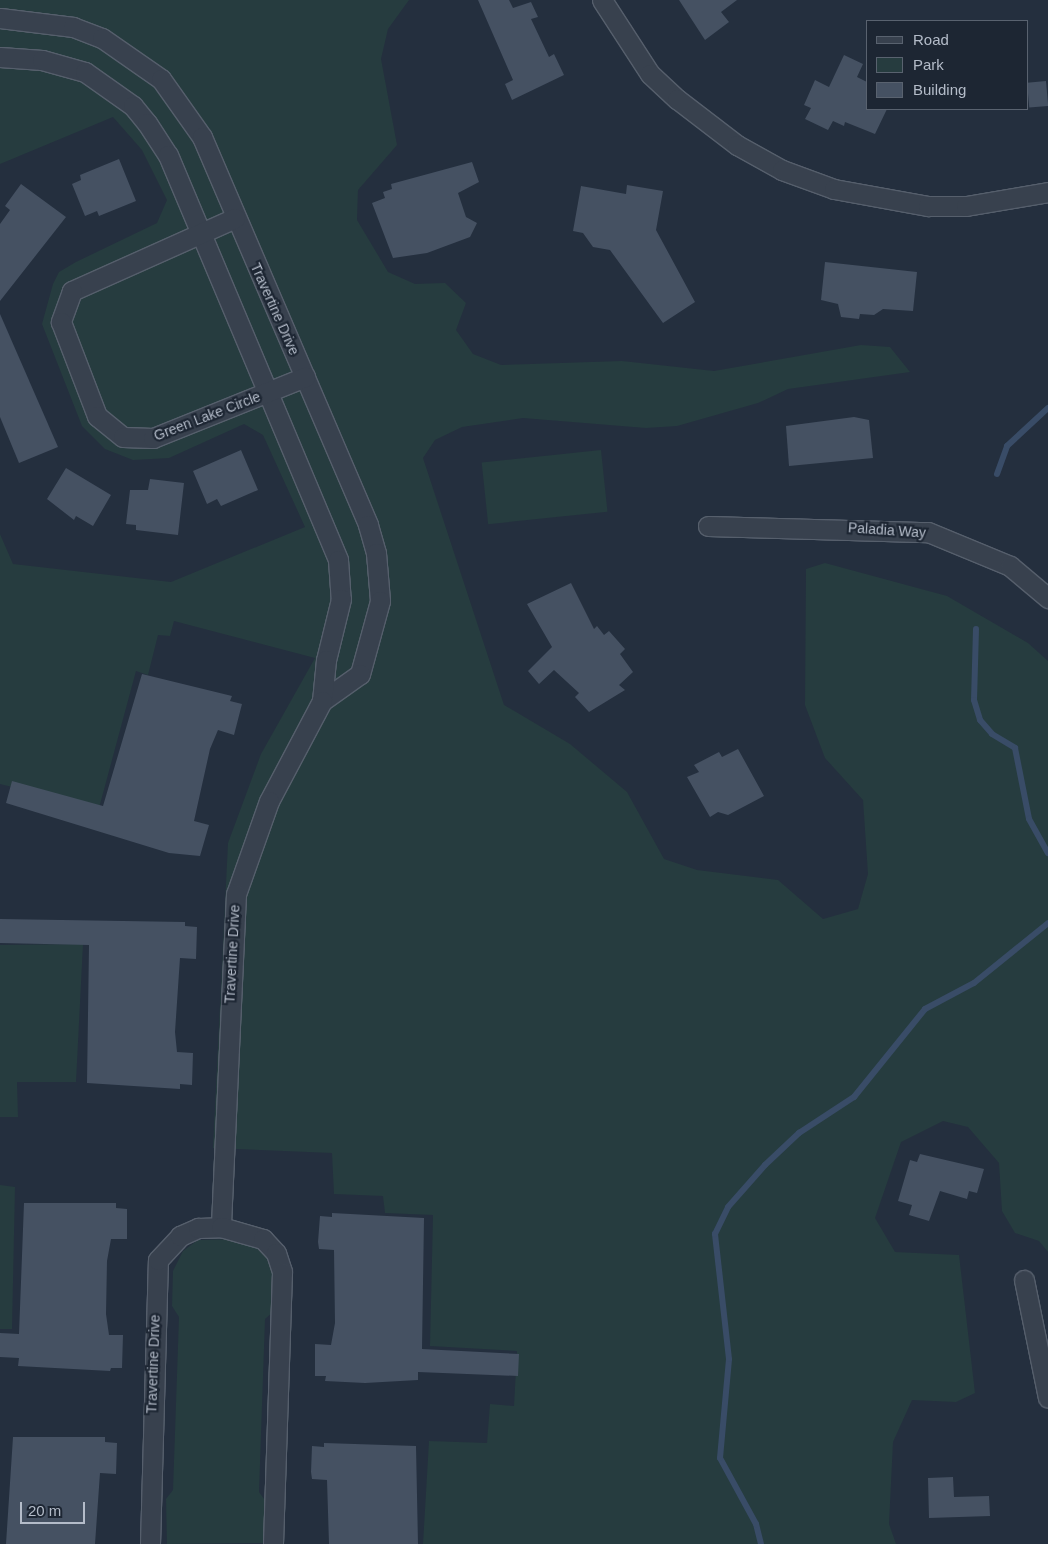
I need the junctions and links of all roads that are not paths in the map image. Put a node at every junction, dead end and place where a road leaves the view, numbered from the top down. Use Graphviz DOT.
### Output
graph roads {
  1 [pos="602,0"];
  2 [pos="0,18"];
  3 [pos="0,57"];
  4 [pos="1048,192"];
  5 [pos="235,218"];
  6 [pos="201,232"];
  7 [pos="305,377"];
  8 [pos="270,391"];
  9 [pos="708,526"];
  10 [pos="1048,598"];
  11 [pos="322,701"];
  12 [pos="221,1227"];
  13 [pos="1024,1280"];
  14 [pos="1048,1398"];
  15 [pos="150,1544"];
  16 [pos="273,1544"];
  1 -- 4 [label="street"];
  2 -- 5 [label="street, Travertine Drive"];
  3 -- 6 [label="street, Travertine Drive"];
  5 -- 6 [label="street, Green Lake Circle"];
  5 -- 7 [label="street, Travertine Drive"];
  6 -- 8 [label="street, Travertine Drive"];
  6 -- 8 [label="street, Green Lake Circle"];
  7 -- 8 [label="street, Green Lake Circle"];
  7 -- 11 [label="street, Travertine Drive"];
  8 -- 11 [label="street, Travertine Drive"];
  9 -- 10 [label="street, Paladia Way"];
  11 -- 12 [label="street, Travertine Drive"];
  12 -- 15 [label="street, Travertine Drive"];
  12 -- 16 [label="street, Travertine Drive"];
  13 -- 14 [label="street"];
}
